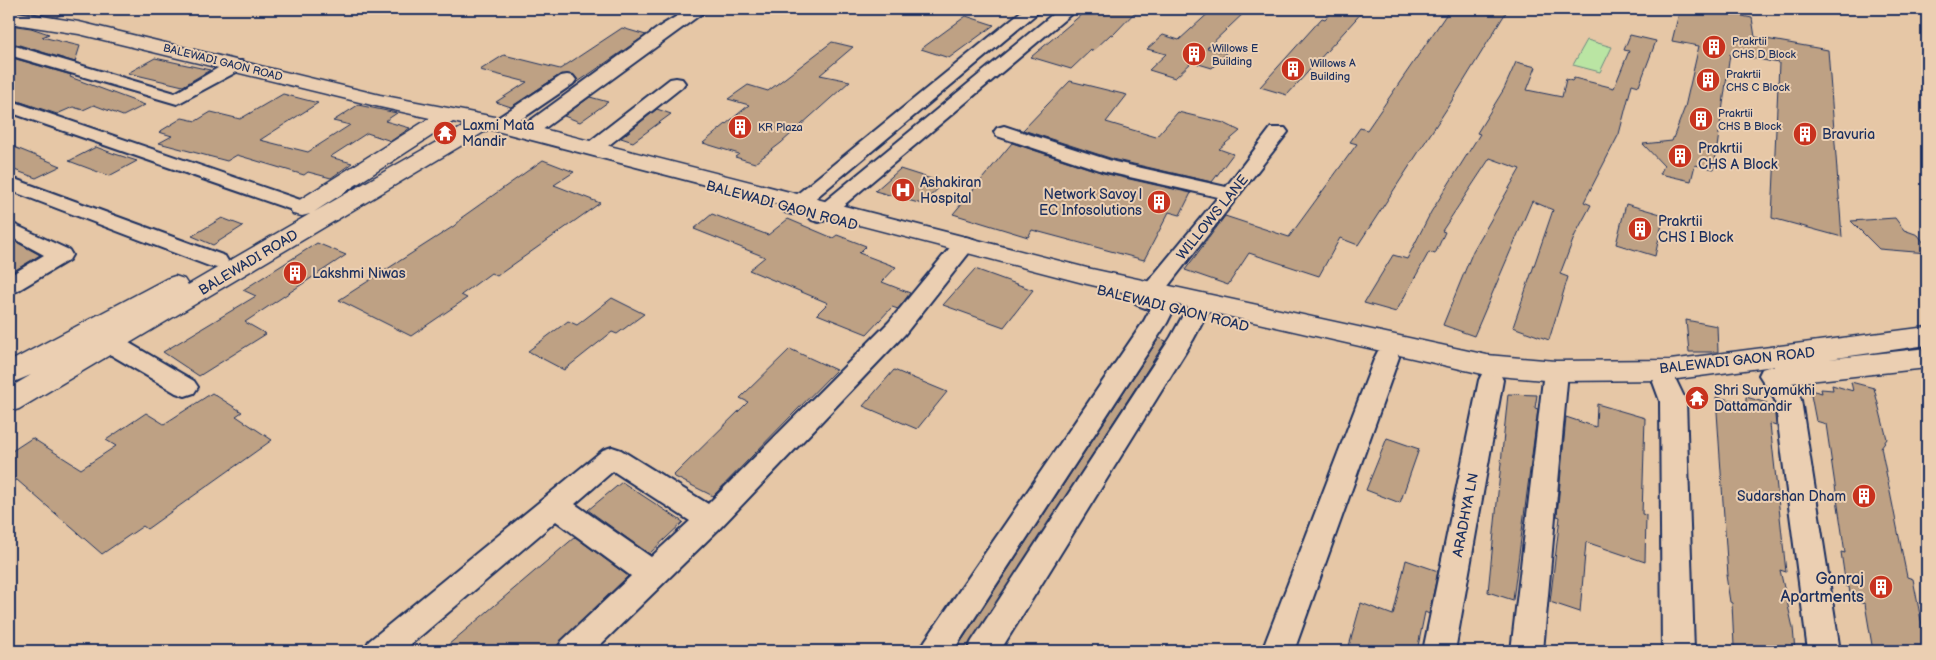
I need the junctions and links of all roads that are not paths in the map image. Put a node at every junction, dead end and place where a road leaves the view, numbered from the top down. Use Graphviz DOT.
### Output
graph roads {
  1 [pos="700,9"];
  2 [pos="1034,9"];
  3 [pos="1069,9"];
  4 [pos="9,17"];
  5 [pos="14,51"];
  6 [pos="236,65"];
  7 [pos="567,80"];
  8 [pos="676,83"];
  9 [pos="9,106"];
  10 [pos="444,115"];
  11 [pos="489,124"];
  12 [pos="527,132"];
  13 [pos="1004,132"];
  14 [pos="1278,132"];
  15 [pos="592,149"];
  16 [pos="385,156"];
  17 [pos="411,166"];
  18 [pos="9,183"];
  19 [pos="1231,194"];
  20 [pos="305,208"];
  21 [pos="809,209"];
  22 [pos="9,228"];
  23 [pos="963,248"];
  24 [pos="217,261"];
  25 [pos="9,286"];
  26 [pos="1154,299"];
  27 [pos="1195,314"];
  28 [pos="1151,330"];
  29 [pos="1927,336"];
  30 [pos="99,337"];
  31 [pos="1181,340"];
  32 [pos="1387,357"];
  33 [pos="1927,358"];
  34 [pos="9,374"];
  35 [pos="1771,375"];
  36 [pos="1556,378"];
  37 [pos="1491,380"];
  38 [pos="1665,382"];
  39 [pos="184,387"];
  40 [pos="9,401"];
  41 [pos="555,505"];
  42 [pos="710,520"];
  43 [pos="653,575"];
  44 [pos="380,651"];
  45 [pos="573,651"];
  46 [pos="936,651"];
  47 [pos="983,651"];
  48 [pos="1278,651"];
  49 [pos="1439,651"];
  50 [pos="1527,651"];
  51 [pos="1678,651"];
  52 [pos="1824,651"];
  1 -- 12 [label="street"];
  2 -- 21 [label="street"];
  3 -- 21 [label="street"];
  4 -- 6 [label="main road, BALEWADI GAON ROAD"];
  5 -- 6 [label="street"];
  6 -- 10 [label="main road, BALEWADI GAON ROAD"];
  7 -- 11 [label="street"];
  8 -- 15 [label="street"];
  9 -- 20 [label="street"];
  10 -- 11 [label="main road, BALEWADI GAON ROAD"];
  10 -- 16 [label="main road, BALEWADI ROAD"];
  11 -- 12 [label="main road, BALEWADI GAON ROAD"];
  11 -- 17 [label="main road, BALEWADI ROAD"];
  11 -- 21 [label="main road, BALEWADI GAON ROAD"];
  12 -- 15 [label="main road, BALEWADI GAON ROAD"];
  13 -- 19 [label="street"];
  14 -- 19 [label="street, WILLOWS LANE"];
  15 -- 21 [label="main road, BALEWADI GAON ROAD"];
  16 -- 17 [label="main road"];
  16 -- 20 [label="main road, BALEWADI ROAD"];
  17 -- 30 [label="main road, BALEWADI ROAD"];
  18 -- 24 [label="street"];
  19 -- 26 [label="street, WILLOWS LANE"];
  20 -- 24 [label="main road, BALEWADI ROAD"];
  21 -- 23 [label="main road, BALEWADI GAON ROAD"];
  22 -- 25 [label="street"];
  23 -- 26 [label="main road, BALEWADI GAON ROAD"];
  23 -- 42 [label="street"];
  24 -- 30 [label="main road, BALEWADI ROAD"];
  26 -- 27 [label="main road, BALEWADI GAON ROAD"];
  26 -- 28 [label="street, WILLOWS LANE"];
  26 -- 36 [label="main road, BALEWADI GAON ROAD"];
  27 -- 31 [label="street"];
  27 -- 32 [label="main road, BALEWADI GAON ROAD"];
  28 -- 31 [label="street"];
  28 -- 46 [label="street, WILLOWS LANE"];
  29 -- 36 [label="main road, BALEWADI GAON ROAD"];
  30 -- 34 [label="main road, BALEWADI ROAD"];
  30 -- 39 [label="street"];
  30 -- 40 [label="main road, BALEWADI ROAD"];
  31 -- 47 [label="street"];
  32 -- 37 [label="main road, BALEWADI GAON ROAD"];
  32 -- 48 [label="street"];
  33 -- 35 [label="main road, BALEWADI GAON ROAD"];
  35 -- 38 [label="main road, BALEWADI GAON ROAD"];
  35 -- 52 [label="street"];
  36 -- 37 [label="main road, BALEWADI GAON ROAD"];
  36 -- 38 [label="main road, BALEWADI GAON ROAD"];
  36 -- 50 [label="street"];
  37 -- 49 [label="street, ARADHYA LN"];
  38 -- 51 [label="street"];
  41 -- 42 [label="street"];
  41 -- 43 [label="street"];
  41 -- 44 [label="street"];
  42 -- 43 [label="street"];
  43 -- 45 [label="street"];
}
